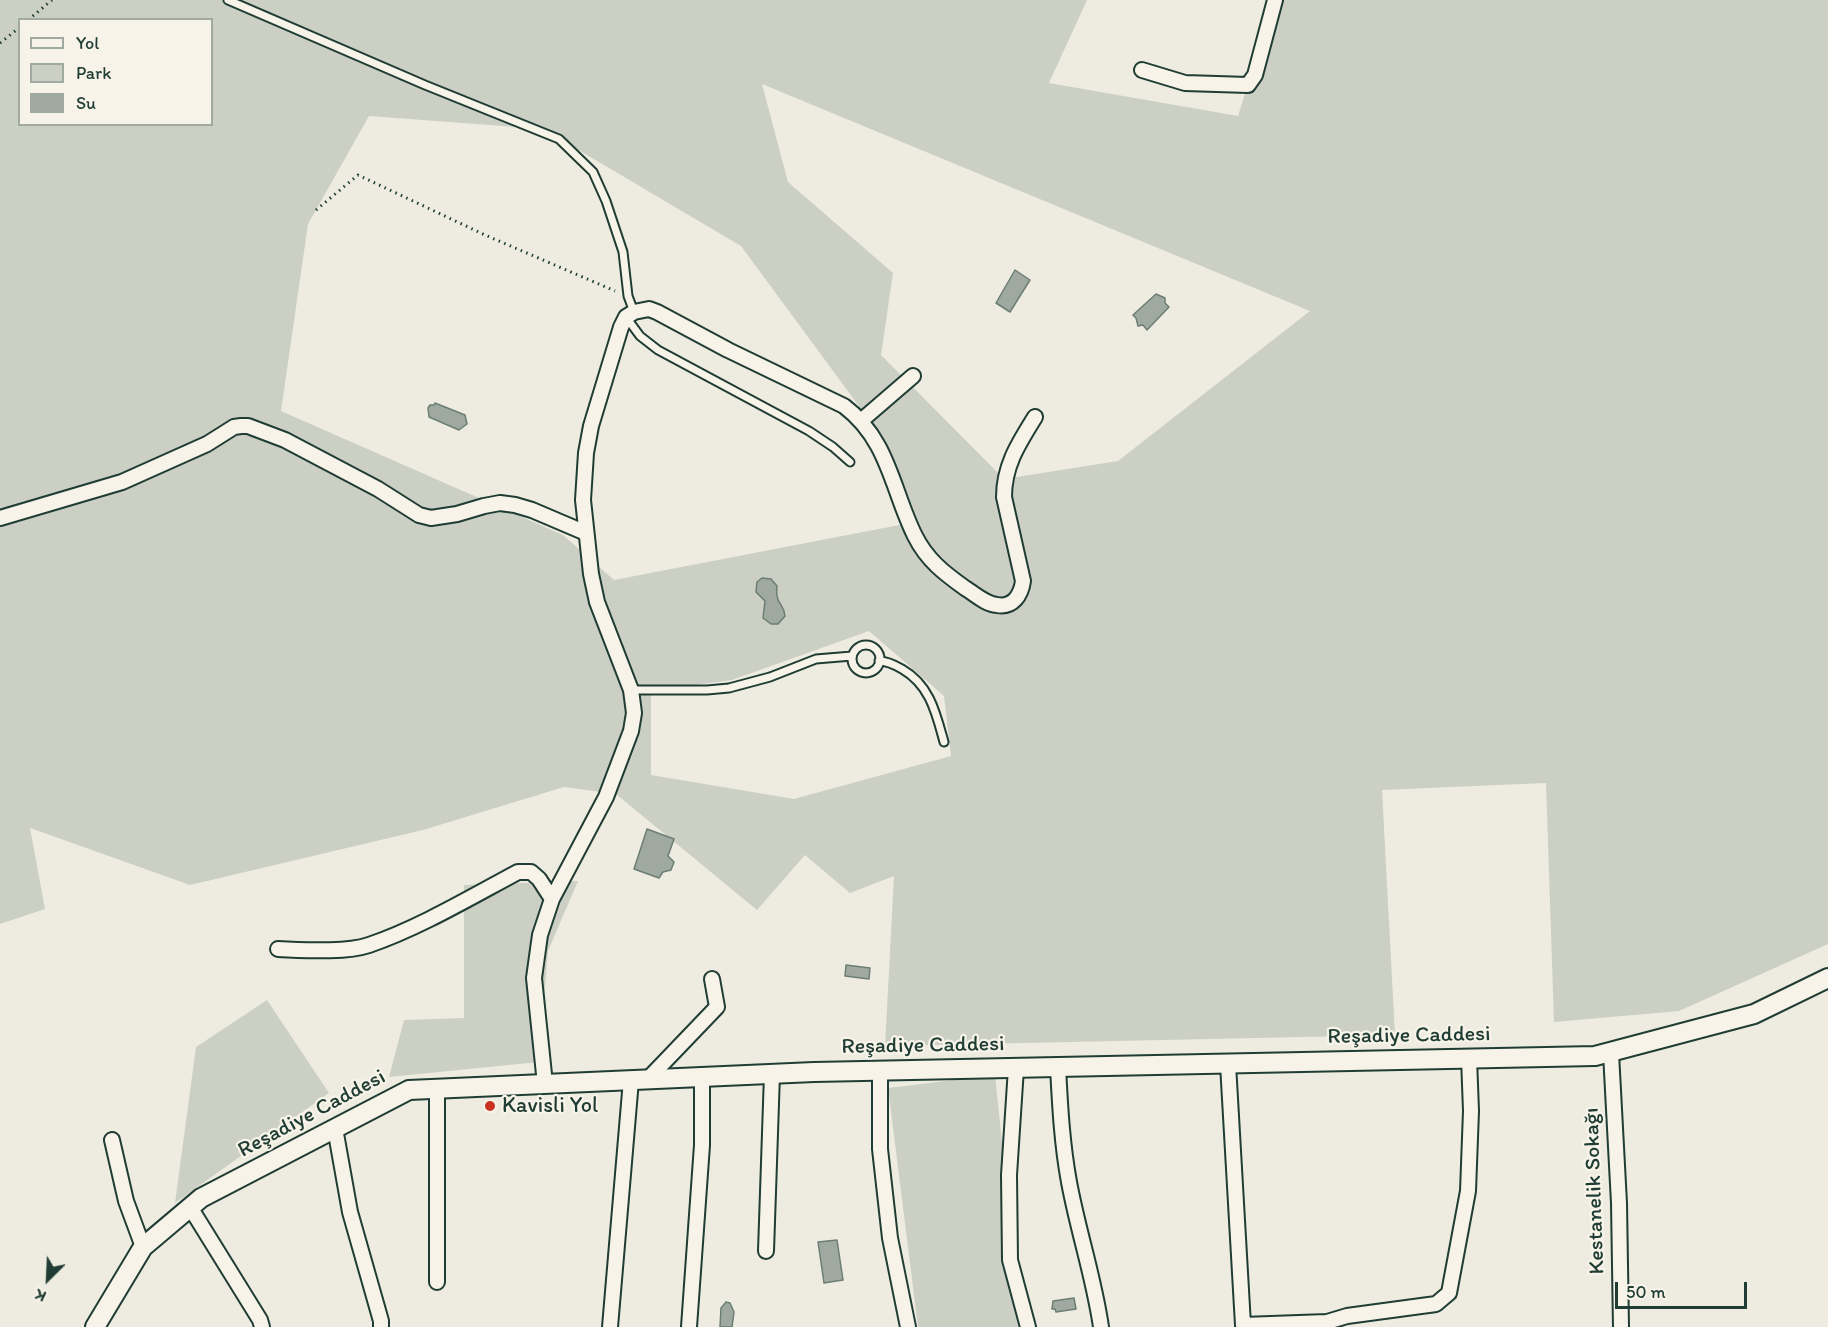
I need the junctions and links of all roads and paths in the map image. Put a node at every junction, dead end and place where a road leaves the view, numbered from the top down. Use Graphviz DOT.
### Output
graph roads {
  1 [pos="52,0"];
  2 [pos="228,0"];
  3 [pos="1275,0"];
  4 [pos="30,18"];
  5 [pos="18,29"];
  6 [pos="0,43"];
  7 [pos="1142,70"];
  8 [pos="316,210"];
  9 [pos="628,296"];
  10 [pos="630,314"];
  11 [pos="913,376"];
  12 [pos="1035,417"];
  13 [pos="862,420"];
  14 [pos="850,462"];
  15 [pos="0,518"];
  16 [pos="586,533"];
  17 [pos="852,656"];
  18 [pos="879,661"];
  19 [pos="631,690"];
  20 [pos="944,742"];
  21 [pos="552,899"];
  22 [pos="278,949"];
  23 [pos="1828,978"];
  24 [pos="712,979"];
  25 [pos="1611,1053"];
  26 [pos="1469,1058"];
  27 [pos="1228,1064"];
  28 [pos="1058,1067"];
  29 [pos="1016,1068"];
  30 [pos="880,1071"];
  31 [pos="772,1074"];
  32 [pos="702,1077"];
  33 [pos="639,1080"];
  34 [pos="545,1084"];
  35 [pos="437,1089"];
  36 [pos="335,1128"];
  37 [pos="112,1140"];
  38 [pos="190,1208"];
  39 [pos="143,1247"];
  40 [pos="766,1251"];
  41 [pos="437,1282"];
  42 [pos="1325,1324"];
  43 [pos="95,1327"];
  44 [pos="262,1327"];
  45 [pos="381,1327"];
  46 [pos="610,1327"];
  47 [pos="689,1327"];
  48 [pos="908,1327"];
  49 [pos="1028,1327"];
  50 [pos="1101,1327"];
  51 [pos="1621,1327"];
  1 -- 4 [label="path"];
  2 -- 9 [label="lane"];
  3 -- 7 [label="street"];
  5 -- 6 [label="path"];
  8 -- 9 [label="path"];
  9 -- 10 [label="lane"];
  10 -- 13 [label="street"];
  10 -- 14 [label="lane"];
  10 -- 16 [label="street"];
  11 -- 13 [label="street"];
  12 -- 13 [label="street"];
  15 -- 16 [label="street"];
  16 -- 19 [label="street"];
  17 -- 18 [label="lane"];
  17 -- 18 [label="lane"];
  17 -- 19 [label="lane"];
  18 -- 20 [label="lane"];
  19 -- 21 [label="street"];
  21 -- 22 [label="street"];
  21 -- 34 [label="street"];
  23 -- 25 [label="street, Reşadiye Caddesi"];
  24 -- 33 [label="street"];
  25 -- 26 [label="street, Reşadiye Caddesi"];
  25 -- 51 [label="street, Kestanelik Sokağı"];
  26 -- 27 [label="street, Reşadiye Caddesi"];
  26 -- 42 [label="street"];
  27 -- 28 [label="street, Reşadiye Caddesi"];
  27 -- 42 [label="street"];
  28 -- 29 [label="street, Reşadiye Caddesi"];
  28 -- 50 [label="street"];
  29 -- 30 [label="street, Reşadiye Caddesi"];
  29 -- 49 [label="street"];
  30 -- 31 [label="street, Reşadiye Caddesi"];
  30 -- 48 [label="street"];
  31 -- 32 [label="street, Reşadiye Caddesi"];
  31 -- 40 [label="street"];
  32 -- 33 [label="street, Reşadiye Caddesi"];
  32 -- 47 [label="street"];
  33 -- 34 [label="street, Reşadiye Caddesi"];
  33 -- 46 [label="street"];
  34 -- 35 [label="street, Reşadiye Caddesi"];
  35 -- 36 [label="street, Reşadiye Caddesi"];
  35 -- 41 [label="street"];
  36 -- 38 [label="street, Reşadiye Caddesi"];
  36 -- 45 [label="street"];
  37 -- 39 [label="street"];
  38 -- 39 [label="street, Reşadiye Caddesi"];
  38 -- 44 [label="street"];
  39 -- 43 [label="street, Reşadiye Caddesi"];
}
